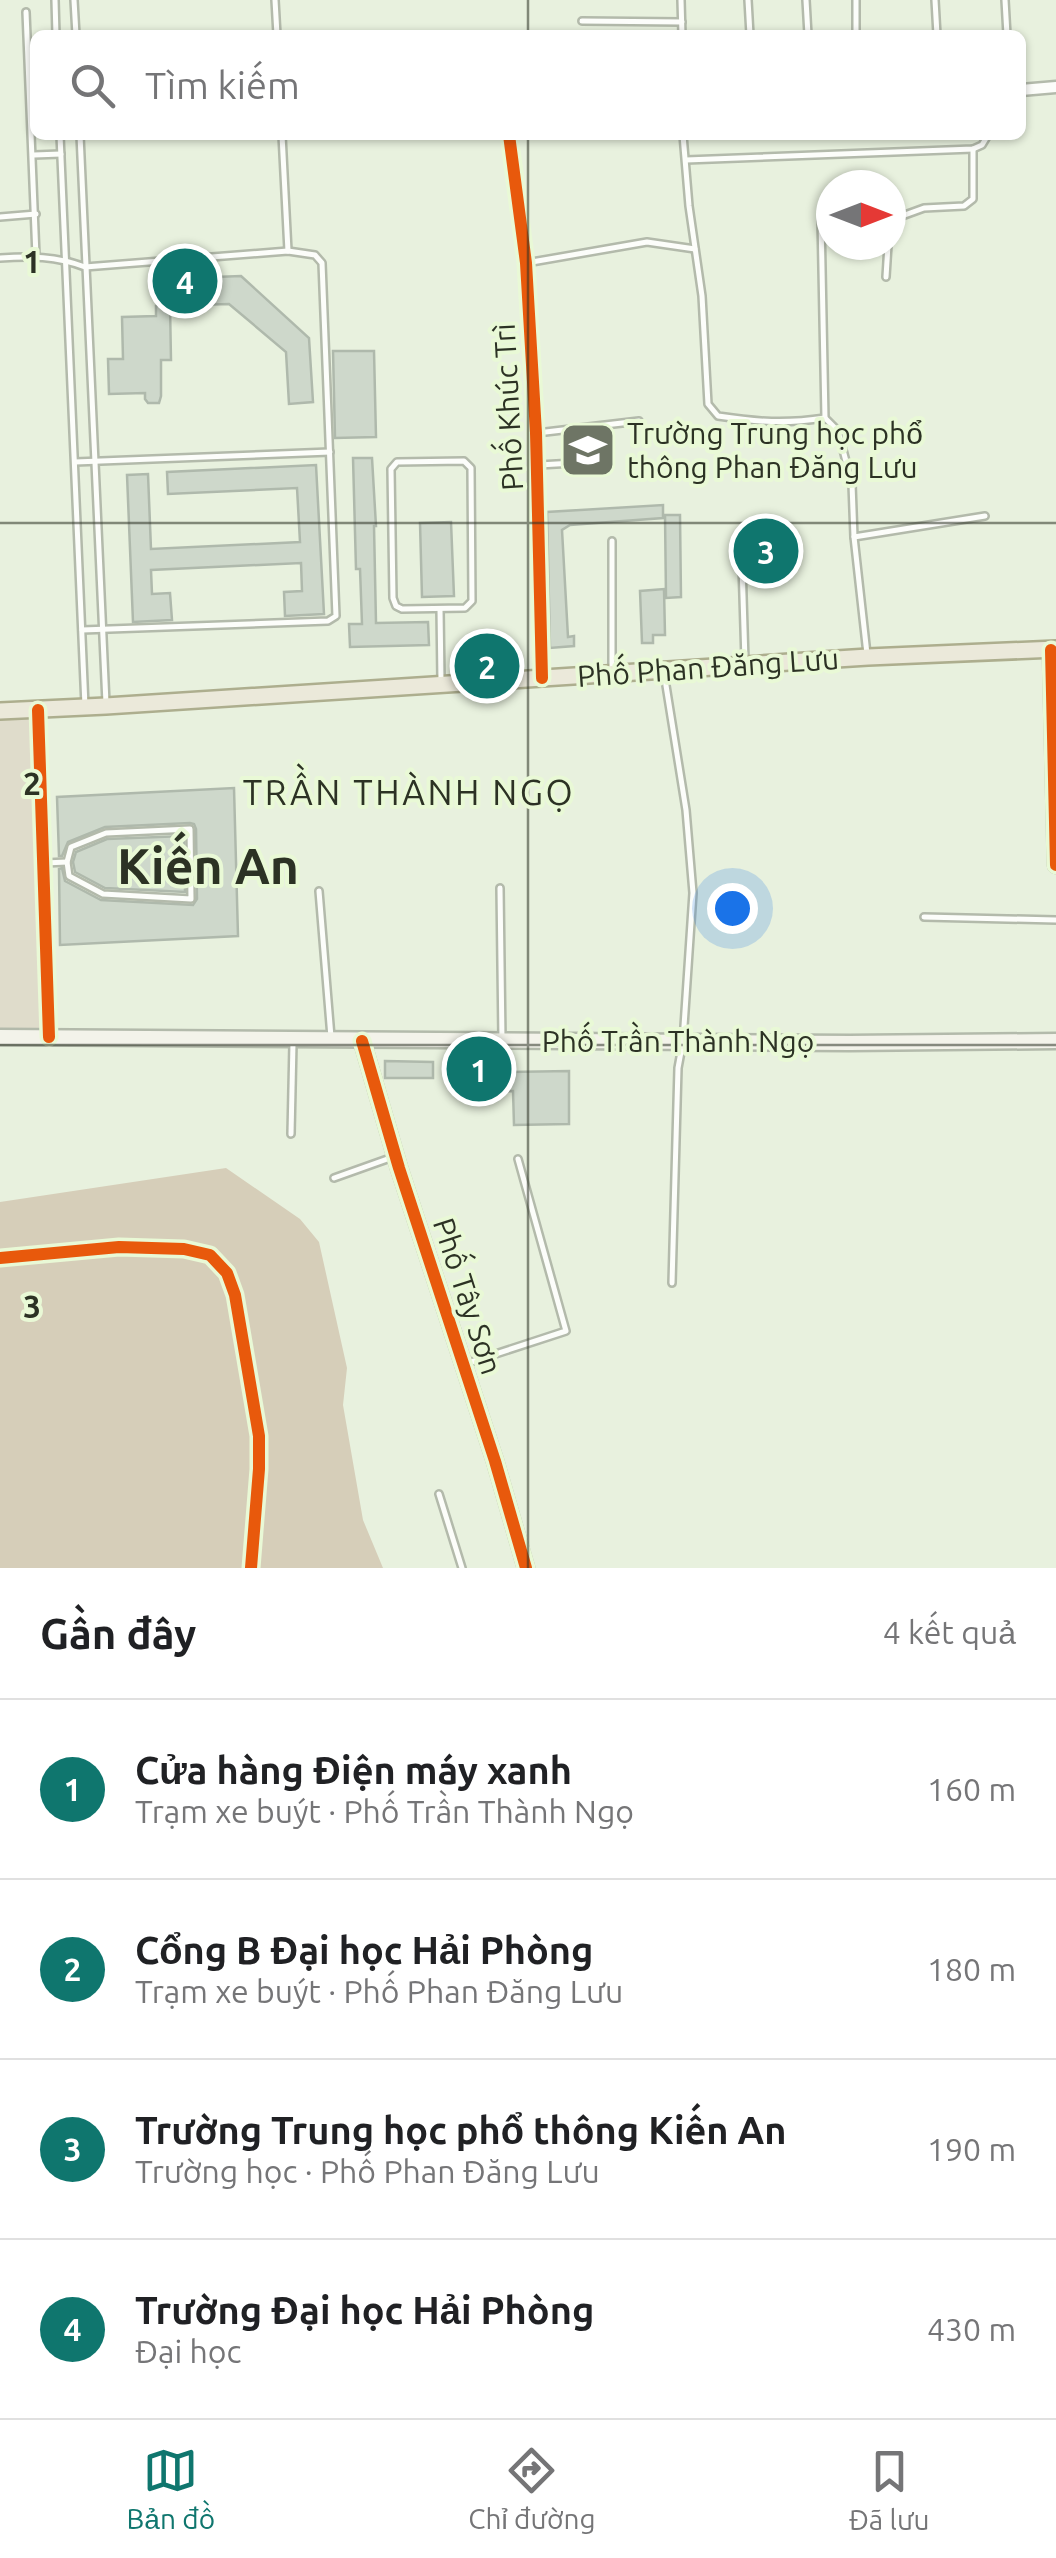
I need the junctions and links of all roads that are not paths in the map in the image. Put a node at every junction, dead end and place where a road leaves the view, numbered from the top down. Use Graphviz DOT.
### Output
graph roads {
  1 [pos="55,0"];
  2 [pos="74,0"];
  3 [pos="275,0"];
  4 [pos="681,0"];
  5 [pos="748,0"];
  6 [pos="806,0"];
  7 [pos="856,0"];
  8 [pos="935,0"];
  9 [pos="1005,0"];
  10 [pos="26,12"];
  11 [pos="582,21"];
  12 [pos="682,22"];
  13 [pos="56,30"];
  14 [pos="76,30"];
  15 [pos="277,30"];
  16 [pos="682,30"];
  17 [pos="750,30"];
  18 [pos="808,30"];
  19 [pos="856,30"];
  20 [pos="937,30"];
  21 [pos="1007,30"];
  22 [pos="1056,88"];
  23 [pos="1026,90"];
  24 [pos="30,94"];
  25 [pos="32,140"];
  26 [pos="60,140"];
  27 [pos="80,140"];
  28 [pos="282,140"];
  29 [pos="511,140"];
  30 [pos="684,140"];
  31 [pos="985,140"];
  32 [pos="973,149"];
  33 [pos="61,154"];
  34 [pos="33,155"];
  35 [pos="686,160"];
  36 [pos="36,214"];
  37 [pos="906,215"];
  38 [pos="0,216"];
  39 [pos="695,249"];
  40 [pos="288,251"];
  41 [pos="36,256"];
  42 [pos="0,258"];
  43 [pos="66,260"];
  44 [pos="822,260"];
  45 [pos="887,260"];
  46 [pos="526,263"];
  47 [pos="86,266"];
  48 [pos="886,277"];
  49 [pos="825,418"];
  50 [pos="638,421"];
  51 [pos="536,433"];
  52 [pos="330,452"];
  53 [pos="95,461"];
  54 [pos="75,462"];
  55 [pos="591,462"];
  56 [pos="536,465"];
  57 [pos="984,516"];
  58 [pos="854,537"];
  59 [pos="612,541"];
  60 [pos="742,564"];
  61 [pos="440,608"];
  62 [pos="82,630"];
  63 [pos="104,630"];
  64 [pos="1054,649"];
  65 [pos="868,657"];
  66 [pos="745,664"];
  67 [pos="663,670"];
  68 [pos="612,673"];
  69 [pos="542,678"];
  70 [pos="442,685"];
  71 [pos="106,706"];
  72 [pos="84,707"];
  73 [pos="38,710"];
  74 [pos="0,711"];
  75 [pos="1055,801"];
  76 [pos="67,862"];
  77 [pos="42,863"];
  78 [pos="1056,865"];
  79 [pos="500,888"];
  80 [pos="320,891"];
  81 [pos="924,917"];
  82 [pos="1056,920"];
  83 [pos="0,1037"];
  84 [pos="49,1037"];
  85 [pos="293,1040"];
  86 [pos="332,1040"];
  87 [pos="362,1040"];
  88 [pos="502,1040"];
  89 [pos="684,1041"];
  90 [pos="1056,1043"];
  91 [pos="291,1134"];
  92 [pos="396,1156"];
  93 [pos="518,1160"];
  94 [pos="334,1178"];
  95 [pos="0,1258"];
  96 [pos="672,1283"];
  97 [pos="464,1364"];
  98 [pos="439,1494"];
  99 [pos="251,1568"];
  100 [pos="462,1568"];
  101 [pos="526,1568"];
  1 -- 13 [label="lane"];
  2 -- 14 [label="lane"];
  3 -- 15 [label="lane"];
  4 -- 12 [label="lane"];
  5 -- 17 [label="lane"];
  6 -- 18 [label="lane"];
  7 -- 19 [label="lane"];
  8 -- 20 [label="lane"];
  9 -- 21 [label="lane"];
  10 -- 24 [label="lane"];
  11 -- 12 [label="lane"];
  12 -- 16 [label="lane"];
  22 -- 23 [label="street"];
  25 -- 34 [label="lane"];
  26 -- 33 [label="lane"];
  27 -- 47 [label="lane"];
  28 -- 40 [label="lane"];
  29 -- 46 [label="street, Phố Khúc Trì"];
  30 -- 35 [label="lane"];
  31 -- 32 [label="lane"];
  32 -- 35 [label="lane"];
  32 -- 37 [label="lane"];
  33 -- 34 [label="lane"];
  33 -- 43 [label="lane"];
  34 -- 36 [label="lane"];
  35 -- 39 [label="lane"];
  36 -- 38 [label="lane"];
  36 -- 41 [label="lane"];
  39 -- 46 [label="lane"];
  39 -- 49 [label="lane"];
  40 -- 47 [label="lane"];
  40 -- 52 [label="lane"];
  41 -- 42 [label="lane"];
  41 -- 43 [label="lane"];
  43 -- 47 [label="lane"];
  43 -- 54 [label="lane"];
  44 -- 49 [label="lane"];
  45 -- 48 [label="lane"];
  46 -- 51 [label="street, Phố Khúc Trì"];
  47 -- 53 [label="lane"];
  49 -- 58 [label="lane"];
  50 -- 51 [label="lane"];
  51 -- 56 [label="street, Phố Khúc Trì"];
  52 -- 53 [label="lane"];
  52 -- 63 [label="lane"];
  53 -- 54 [label="lane"];
  53 -- 63 [label="lane"];
  54 -- 62 [label="lane"];
  55 -- 56 [label="lane"];
  56 -- 69 [label="street, Phố Khúc Trì"];
  57 -- 58 [label="lane"];
  58 -- 65 [label="lane"];
  59 -- 68 [label="lane"];
  60 -- 66 [label="lane"];
  61 -- 61 [label="lane"];
  61 -- 70 [label="lane"];
  62 -- 63 [label="lane"];
  62 -- 72 [label="lane"];
  63 -- 71 [label="lane"];
  64 -- 65 [label="main road, Phố Phan Đăng Lưu"];
  64 -- 75 [label="main road"];
  65 -- 66 [label="main road, Phố Phan Đăng Lưu"];
  66 -- 67 [label="main road, Phố Phan Đăng Lưu"];
  67 -- 68 [label="main road, Phố Phan Đăng Lưu"];
  67 -- 89 [label="lane"];
  68 -- 69 [label="main road, Phố Phan Đăng Lưu"];
  69 -- 70 [label="main road, Phố Phan Đăng Lưu"];
  70 -- 71 [label="main road, Phố Phan Đăng Lưu"];
  71 -- 72 [label="main road, Phố Phan Đăng Lưu"];
  72 -- 73 [label="main road, Phố Phan Đăng Lưu"];
  73 -- 74 [label="main road, Phố Phan Đăng Lưu"];
  73 -- 77 [label="street"];
  75 -- 78 [label="main road"];
  76 -- 76 [label="lane"];
  76 -- 77 [label="lane"];
  77 -- 84 [label="street"];
  79 -- 88 [label="lane"];
  80 -- 86 [label="lane"];
  81 -- 82 [label="lane"];
  83 -- 84 [label="main road, Phố Trần Thành Ngọ"];
  84 -- 85 [label="main road, Phố Trần Thành Ngọ"];
  85 -- 86 [label="main road, Phố Trần Thành Ngọ"];
  85 -- 91 [label="lane"];
  86 -- 87 [label="main road, Phố Trần Thành Ngọ"];
  87 -- 88 [label="main road, Phố Trần Thành Ngọ"];
  87 -- 92 [label="main road, Phố Tây Sơn"];
  88 -- 89 [label="main road, Phố Trần Thành Ngọ"];
  89 -- 90 [label="main road, Phố Trần Thành Ngọ"];
  89 -- 96 [label="lane"];
  92 -- 94 [label="lane"];
  92 -- 97 [label="main road, Phố Tây Sơn"];
  93 -- 97 [label="lane"];
  95 -- 99 [label="street"];
  97 -- 101 [label="main road, Phố Tây Sơn"];
  98 -- 100 [label="lane"];
}
